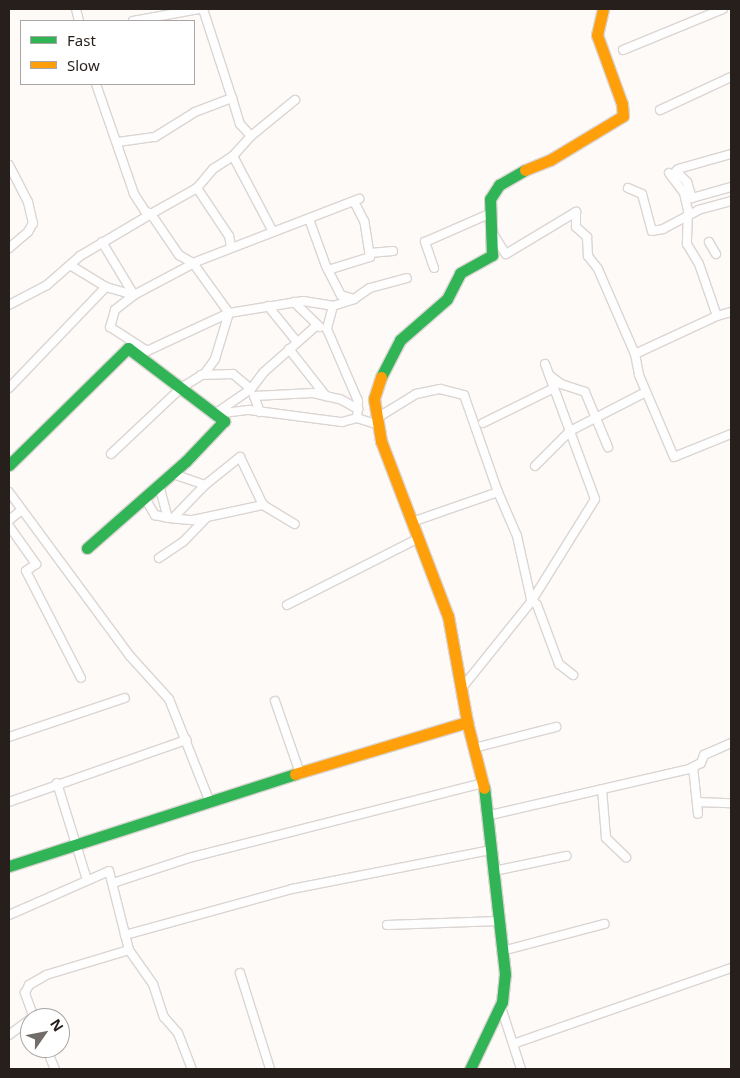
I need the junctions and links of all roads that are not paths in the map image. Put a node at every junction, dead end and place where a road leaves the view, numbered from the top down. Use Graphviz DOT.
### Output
graph roads {
  1 [pos="199,9"];
  2 [pos="203,9"];
  3 [pos="603,9"];
  4 [pos="722,9"];
  5 [pos="138,20"];
  6 [pos="624,50"];
  7 [pos="731,77"];
  8 [pos="96,85"];
  9 [pos="232,98"];
  10 [pos="295,100"];
  11 [pos="660,110"];
  12 [pos="251,136"];
  13 [pos="118,142"];
  14 [pos="731,154"];
  15 [pos="233,156"];
  16 [pos="9,165"];
  17 [pos="674,171"];
  18 [pos="731,187"];
  19 [pos="197,188"];
  20 [pos="628,188"];
  21 [pos="731,201"];
  22 [pos="491,213"];
  23 [pos="151,214"];
  24 [pos="688,214"];
  25 [pos="309,219"];
  26 [pos="272,230"];
  27 [pos="492,231"];
  28 [pos="102,242"];
  29 [pos="709,242"];
  30 [pos="231,247"];
  31 [pos="9,248"];
  32 [pos="393,251"];
  33 [pos="370,253"];
  34 [pos="716,254"];
  35 [pos="192,263"];
  36 [pos="70,265"];
  37 [pos="434,268"];
  38 [pos="328,270"];
  39 [pos="406,278"];
  40 [pos="106,287"];
  41 [pos="134,295"];
  42 [pos="354,299"];
  43 [pos="294,302"];
  44 [pos="9,305"];
  45 [pos="268,306"];
  46 [pos="333,306"];
  47 [pos="731,312"];
  48 [pos="229,313"];
  49 [pos="717,316"];
  50 [pos="316,326"];
  51 [pos="327,329"];
  52 [pos="297,342"];
  53 [pos="289,349"];
  54 [pos="635,354"];
  55 [pos="545,364"];
  56 [pos="201,375"];
  57 [pos="549,375"];
  58 [pos="9,388"];
  59 [pos="181,388"];
  60 [pos="554,388"];
  61 [pos="251,389"];
  62 [pos="646,392"];
  63 [pos="326,396"];
  64 [pos="260,412"];
  65 [pos="357,413"];
  66 [pos="215,414"];
  67 [pos="597,417"];
  68 [pos="378,422"];
  69 [pos="483,423"];
  70 [pos="570,431"];
  71 [pos="731,434"];
  72 [pos="608,447"];
  73 [pos="111,454"];
  74 [pos="9,464"];
  75 [pos="535,466"];
  76 [pos="173,474"];
  77 [pos="159,485"];
  78 [pos="206,485"];
  79 [pos="9,492"];
  80 [pos="498,492"];
  81 [pos="145,498"];
  82 [pos="263,505"];
  83 [pos="22,510"];
  84 [pos="170,518"];
  85 [pos="206,518"];
  86 [pos="9,520"];
  87 [pos="412,522"];
  88 [pos="296,524"];
  89 [pos="9,526"];
  90 [pos="419,538"];
  91 [pos="87,548"];
  92 [pos="159,558"];
  93 [pos="532,600"];
  94 [pos="287,604"];
  95 [pos="573,675"];
  96 [pos="81,678"];
  97 [pos="461,689"];
  98 [pos="125,698"];
  99 [pos="275,701"];
  100 [pos="467,722"];
  101 [pos="556,727"];
  102 [pos="9,737"];
  103 [pos="186,740"];
  104 [pos="731,743"];
  105 [pos="474,748"];
  106 [pos="693,767"];
  107 [pos="300,773"];
  108 [pos="57,783"];
  109 [pos="483,783"];
  110 [pos="602,789"];
  111 [pos="209,800"];
  112 [pos="9,802"];
  113 [pos="697,802"];
  114 [pos="731,803"];
  115 [pos="698,814"];
  116 [pos="486,816"];
  117 [pos="76,844"];
  118 [pos="491,850"];
  119 [pos="566,856"];
  120 [pos="626,856"];
  121 [pos="9,866"];
  122 [pos="494,871"];
  123 [pos="87,880"];
  124 [pos="113,884"];
  125 [pos="9,915"];
  126 [pos="499,922"];
  127 [pos="604,924"];
  128 [pos="386,925"];
  129 [pos="125,935"];
  130 [pos="129,950"];
  131 [pos="502,951"];
  132 [pos="731,968"];
  133 [pos="240,973"];
  134 [pos="500,1004"];
  135 [pos="29,1008"];
  136 [pos="20,1027"];
  137 [pos="9,1035"];
  138 [pos="513,1044"];
  139 [pos="192,1069"];
  140 [pos="270,1069"];
  141 [pos="470,1069"];
  142 [pos="521,1069"];
  1 -- 5 [label="street"];
  2 -- 9 [label="street"];
  3 -- 22 [label="street"];
  4 -- 6 [label="street"];
  7 -- 11 [label="street"];
  8 -- 13 [label="street"];
  9 -- 12 [label="street"];
  9 -- 13 [label="street"];
  10 -- 12 [label="street"];
  12 -- 15 [label="street"];
  13 -- 23 [label="street"];
  14 -- 17 [label="street"];
  15 -- 19 [label="street"];
  15 -- 26 [label="street"];
  16 -- 31 [label="street"];
  17 -- 18 [label="street"];
  17 -- 24 [label="street"];
  19 -- 23 [label="street"];
  19 -- 30 [label="street"];
  20 -- 24 [label="street"];
  21 -- 24 [label="street"];
  22 -- 27 [label="street"];
  22 -- 37 [label="street"];
  23 -- 28 [label="street"];
  23 -- 35 [label="street"];
  24 -- 49 [label="street"];
  25 -- 26 [label="street"];
  25 -- 33 [label="street"];
  25 -- 38 [label="street"];
  26 -- 30 [label="street"];
  27 -- 54 [label="street"];
  27 -- 68 [label="street"];
  28 -- 36 [label="street"];
  28 -- 41 [label="street"];
  29 -- 34 [label="street"];
  30 -- 35 [label="street"];
  32 -- 33 [label="street"];
  33 -- 38 [label="street"];
  35 -- 41 [label="street"];
  35 -- 48 [label="street"];
  36 -- 40 [label="street"];
  36 -- 44 [label="street"];
  38 -- 42 [label="street"];
  39 -- 42 [label="street"];
  40 -- 41 [label="street"];
  40 -- 58 [label="street"];
  41 -- 48 [label="street"];
  42 -- 46 [label="street"];
  43 -- 45 [label="street"];
  43 -- 46 [label="street"];
  43 -- 50 [label="street"];
  45 -- 48 [label="street"];
  45 -- 52 [label="street"];
  46 -- 51 [label="street"];
  47 -- 49 [label="street"];
  48 -- 56 [label="street"];
  49 -- 54 [label="street"];
  50 -- 51 [label="street"];
  50 -- 52 [label="street"];
  51 -- 65 [label="street"];
  52 -- 53 [label="street"];
  53 -- 61 [label="street"];
  53 -- 63 [label="street"];
  54 -- 62 [label="street"];
  55 -- 57 [label="street"];
  56 -- 59 [label="street"];
  56 -- 61 [label="street"];
  57 -- 60 [label="street"];
  57 -- 67 [label="street"];
  59 -- 66 [label="street"];
  59 -- 73 [label="street"];
  59 -- 74 [label="street"];
  60 -- 69 [label="street"];
  60 -- 70 [label="street"];
  61 -- 66 [label="street"];
  62 -- 67 [label="street"];
  62 -- 71 [label="street"];
  63 -- 64 [label="street"];
  63 -- 65 [label="street"];
  64 -- 65 [label="street"];
  64 -- 66 [label="street"];
  65 -- 68 [label="street"];
  66 -- 76 [label="street"];
  67 -- 70 [label="street"];
  67 -- 72 [label="street"];
  68 -- 80 [label="street"];
  68 -- 87 [label="street"];
  70 -- 75 [label="street"];
  70 -- 93 [label="street"];
  76 -- 77 [label="street"];
  76 -- 78 [label="street"];
  77 -- 81 [label="street"];
  77 -- 84 [label="street"];
  78 -- 82 [label="street"];
  78 -- 84 [label="street"];
  79 -- 83 [label="street"];
  80 -- 87 [label="street"];
  80 -- 93 [label="street"];
  81 -- 84 [label="street"];
  81 -- 91 [label="street"];
  82 -- 85 [label="street"];
  82 -- 88 [label="street"];
  83 -- 86 [label="street"];
  83 -- 103 [label="street"];
  84 -- 85 [label="street"];
  85 -- 92 [label="street"];
  87 -- 90 [label="street"];
  89 -- 96 [label="street"];
  90 -- 94 [label="street"];
  90 -- 97 [label="street"];
  93 -- 95 [label="street"];
  93 -- 97 [label="street"];
  97 -- 100 [label="street"];
  98 -- 102 [label="street"];
  99 -- 107 [label="street"];
  100 -- 105 [label="street"];
  100 -- 107 [label="street"];
  101 -- 105 [label="street"];
  103 -- 108 [label="street"];
  103 -- 111 [label="street"];
  104 -- 106 [label="street"];
  105 -- 109 [label="street"];
  106 -- 110 [label="street"];
  106 -- 113 [label="street"];
  107 -- 111 [label="street"];
  108 -- 112 [label="street"];
  108 -- 117 [label="street"];
  109 -- 116 [label="street"];
  109 -- 124 [label="street"];
  110 -- 116 [label="street"];
  110 -- 120 [label="street"];
  111 -- 117 [label="street"];
  113 -- 114 [label="street"];
  113 -- 115 [label="street"];
  116 -- 118 [label="street"];
  117 -- 121 [label="street"];
  117 -- 123 [label="street"];
  118 -- 122 [label="street"];
  118 -- 129 [label="street"];
  119 -- 122 [label="street"];
  122 -- 126 [label="street"];
  123 -- 124 [label="street"];
  123 -- 125 [label="street"];
  124 -- 129 [label="street"];
  126 -- 128 [label="street"];
  126 -- 131 [label="street"];
  127 -- 131 [label="street"];
  129 -- 130 [label="street"];
  130 -- 135 [label="street"];
  130 -- 139 [label="street"];
  131 -- 134 [label="street"];
  132 -- 138 [label="street"];
  133 -- 140 [label="street"];
  134 -- 138 [label="street"];
  134 -- 141 [label="street"];
  136 -- 137 [label="street"];
  138 -- 142 [label="street"];
}
